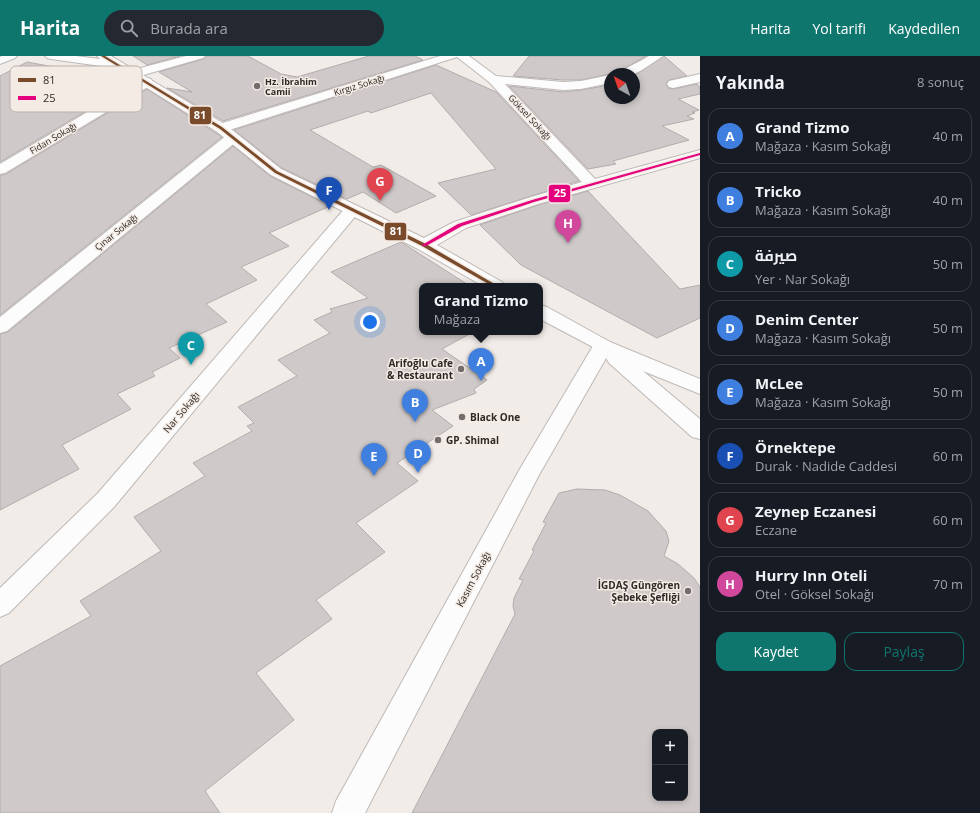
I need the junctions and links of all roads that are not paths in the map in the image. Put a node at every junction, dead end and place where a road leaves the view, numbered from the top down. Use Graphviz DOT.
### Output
graph roads {
  1 [pos="11,56"];
  2 [pos="51,56"];
  3 [pos="102,56"];
  4 [pos="199,56"];
  5 [pos="452,56"];
  6 [pos="462,56"];
  7 [pos="656,56"];
  8 [pos="0,61"];
  9 [pos="120,65"];
  10 [pos="638,68"];
  11 [pos="142,72"];
  12 [pos="700,78"];
  13 [pos="142,79"];
  14 [pos="493,79"];
  15 [pos="604,80"];
  16 [pos="147,82"];
  17 [pos="673,84"];
  18 [pos="142,85"];
  19 [pos="97,112"];
  20 [pos="227,133"];
  21 [pos="700,154"];
  22 [pos="0,170"];
  23 [pos="592,184"];
  24 [pos="352,210"];
  25 [pos="424,245"];
  26 [pos="491,283"];
  27 [pos="543,313"];
  28 [pos="0,327"];
  29 [pos="603,346"];
  30 [pos="700,387"];
  31 [pos="700,431"];
  32 [pos="0,605"];
  33 [pos="348,813"];
  1 -- 8 [label="street"];
  2 -- 9 [label="street"];
  3 -- 9 [label="street"];
  4 -- 11 [label="street"];
  5 -- 20 [label="street, Kırgız Sokağı"];
  6 -- 14 [label="street, Göksel Sokağı"];
  7 -- 10 [label="street"];
  12 -- 17 [label="street"];
  13 -- 16 [label="street"];
  14 -- 15 [label="street"];
  14 -- 23 [label="street, Göksel Sokağı"];
  16 -- 18 [label="street, Fidan Sokağı"];
  16 -- 20 [label="street"];
  19 -- 22 [label="street, Fidan Sokağı"];
  20 -- 24 [label="street"];
  20 -- 28 [label="street, Çınar Sokağı"];
  21 -- 23 [label="street"];
  23 -- 25 [label="street"];
  24 -- 25 [label="street"];
  24 -- 32 [label="street, Nar Sokağı"];
  25 -- 26 [label="street"];
  27 -- 29 [label="street"];
  29 -- 30 [label="street"];
  29 -- 31 [label="street"];
  29 -- 33 [label="street, Kasım Sokağı"];
}
